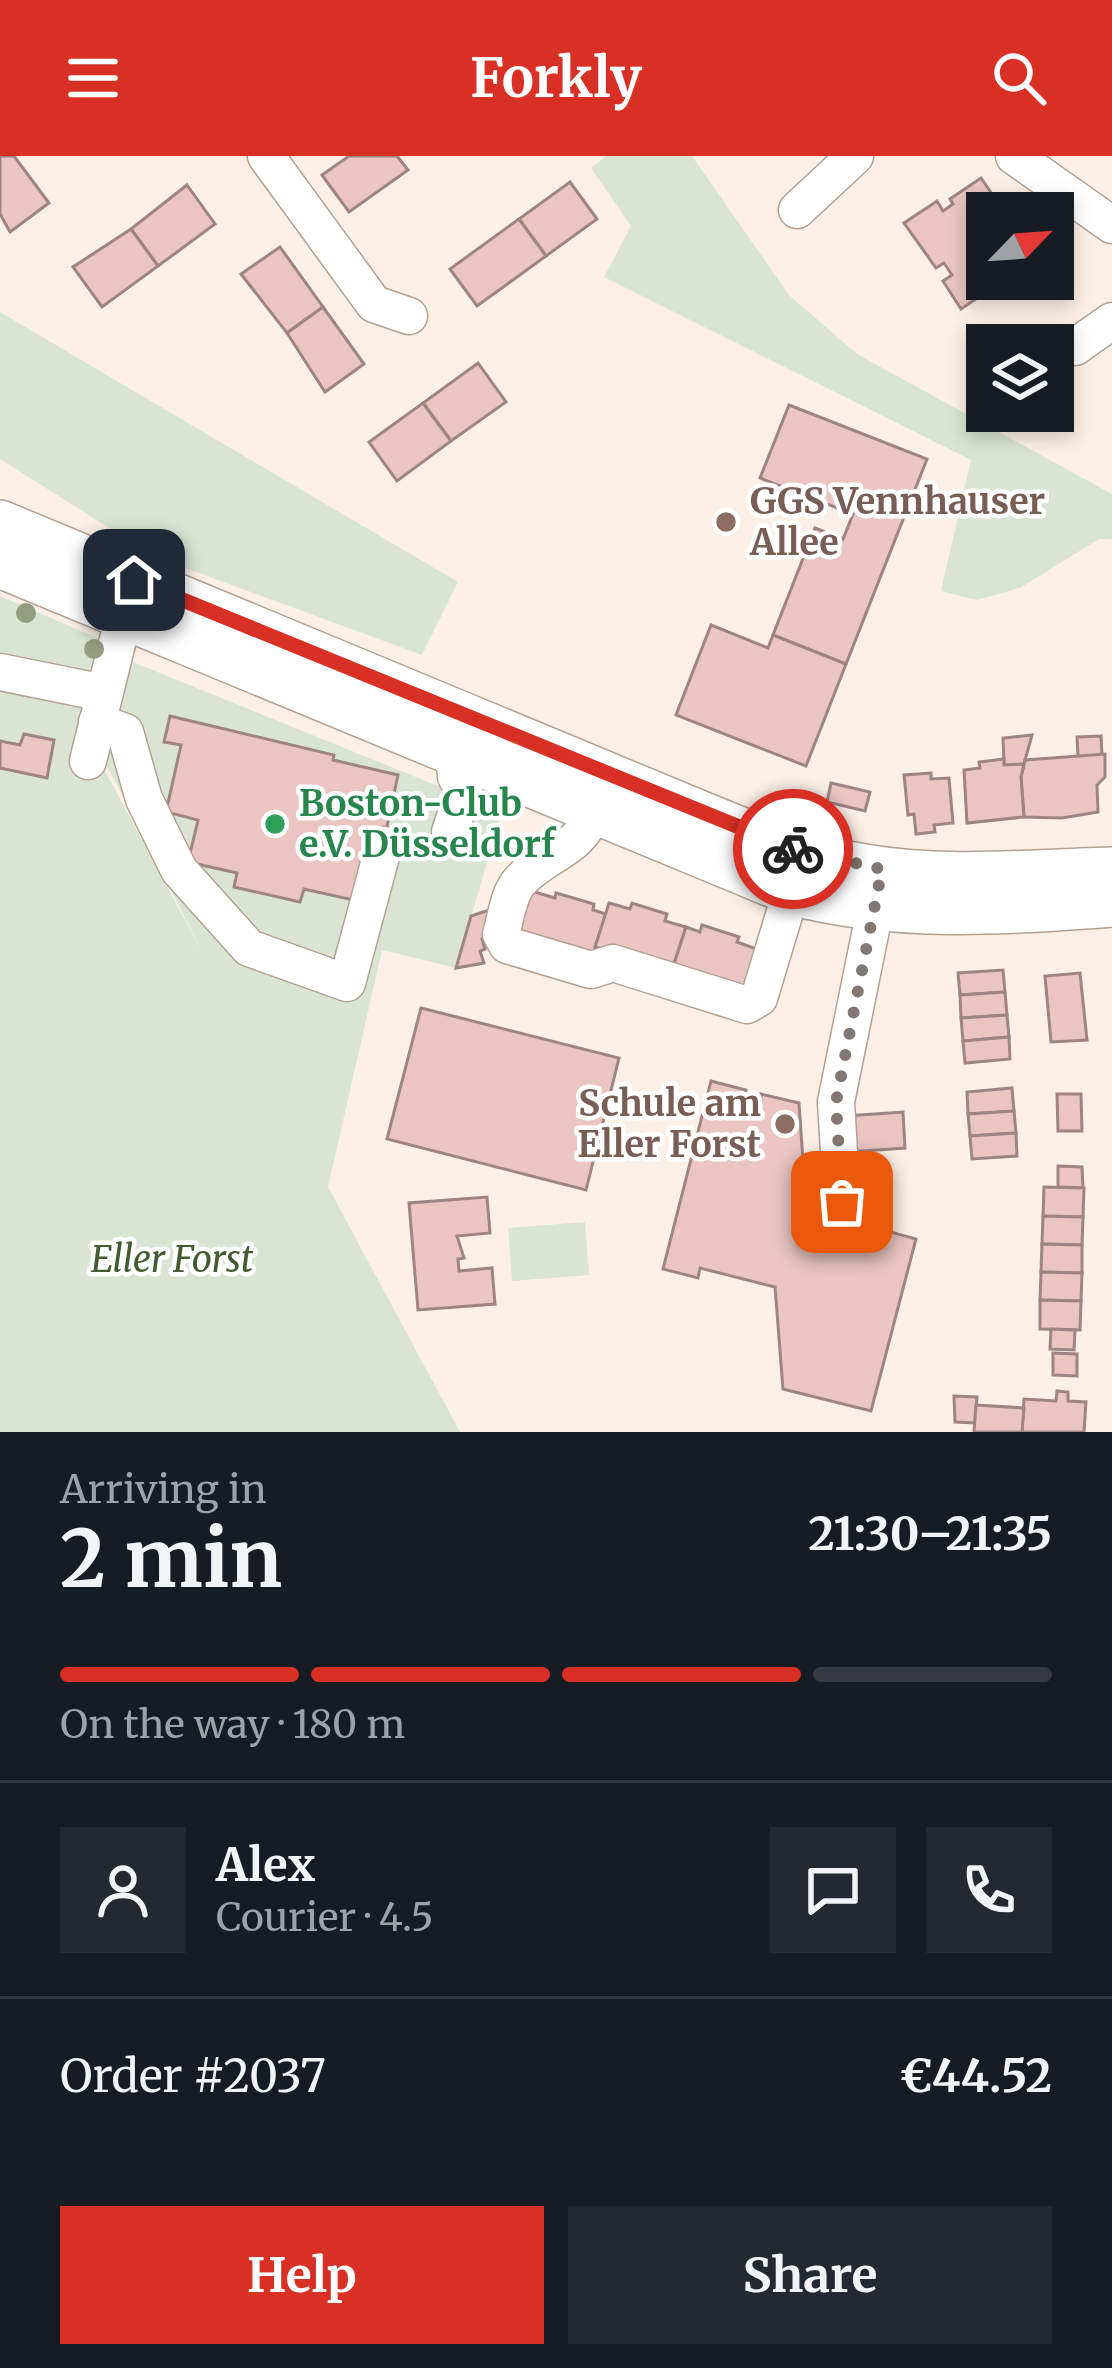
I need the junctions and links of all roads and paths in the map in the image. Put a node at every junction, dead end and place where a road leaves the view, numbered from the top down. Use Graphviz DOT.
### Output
graph roads {
  1 [pos="266,156"];
  2 [pos="856,156"];
  3 [pos="1014,156"];
  4 [pos="797,210"];
  5 [pos="1112,225"];
  6 [pos="409,316"];
  7 [pos="1112,321"];
  8 [pos="1075,346"];
  9 [pos="0,523"];
  10 [pos="0,565"];
  11 [pos="129,599"];
  12 [pos="0,672"];
  13 [pos="101,708"];
  14 [pos="88,761"];
  15 [pos="473,770"];
  16 [pos="595,810"];
  17 [pos="450,832"];
  18 [pos="384,845"];
  19 [pos="1111,887"];
  20 [pos="879,889"];
  21 [pos="791,892"];
  22 [pos="1112,919"];
  23 [pos="842,1202"];
  1 -- 6 [label="street"];
  2 -- 4 [label="street"];
  3 -- 5 [label="street"];
  7 -- 8 [label="street"];
  9 -- 11 [label="main road"];
  10 -- 11 [label="main road"];
  11 -- 13 [label="street"];
  11 -- 15 [label="main road"];
  11 -- 20 [label="main road"];
  12 -- 13 [label="street"];
  13 -- 14 [label="street"];
  13 -- 18 [label="street"];
  15 -- 16 [label="main road"];
  15 -- 17 [label="street"];
  16 -- 21 [label="main road"];
  16 -- 21 [label="street"];
  19 -- 20 [label="main road"];
  19 -- 22 [label="street"];
  20 -- 21 [label="main road"];
  20 -- 23 [label="street"];
}
